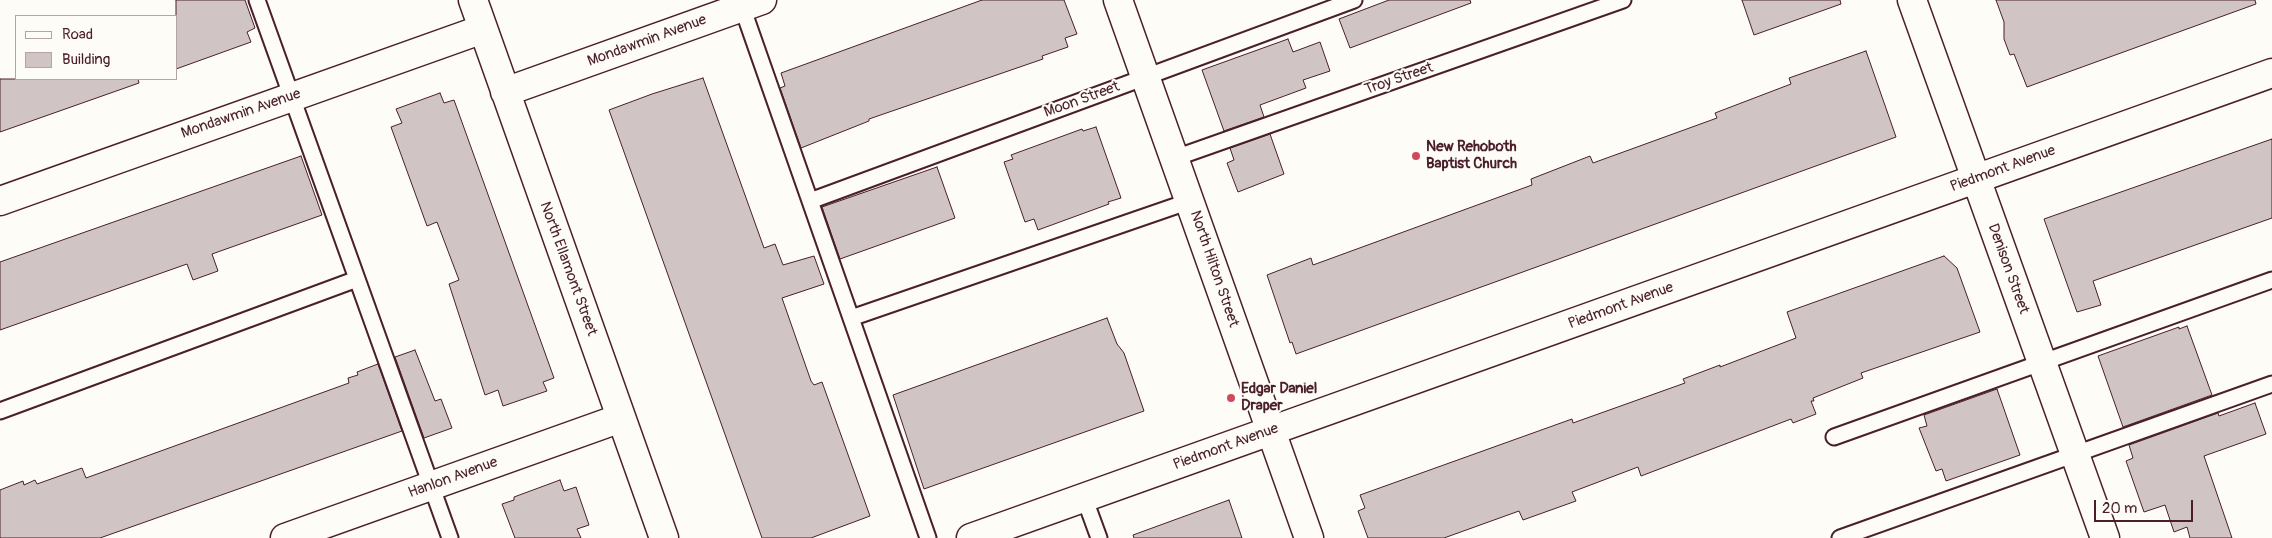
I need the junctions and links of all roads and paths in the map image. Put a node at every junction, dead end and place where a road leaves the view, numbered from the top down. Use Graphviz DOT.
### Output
graph roads {
  1 [pos="257,0"];
  2 [pos="472,0"];
  3 [pos="1118,0"];
  4 [pos="1354,0"];
  5 [pos="1623,0"];
  6 [pos="1912,0"];
  7 [pos="748,2"];
  8 [pos="482,29"];
  9 [pos="2272,73"];
  10 [pos="1146,76"];
  11 [pos="505,92"];
  12 [pos="292,97"];
  13 [pos="1175,158"];
  14 [pos="1977,179"];
  15 [pos="0,201"];
  16 [pos="810,201"];
  17 [pos="1190,201"];
  18 [pos="357,279"];
  19 [pos="2272,280"];
  20 [pos="851,318"];
  21 [pos="2042,362"];
  22 [pos="2272,384"];
  23 [pos="0,411"];
  24 [pos="621,418"];
  25 [pos="1271,430"];
  26 [pos="1834,437"];
  27 [pos="2074,454"];
  28 [pos="431,486"];
  29 [pos="1084,497"];
  30 [pos="285,538"];
  31 [pos="450,538"];
  32 [pos="664,538"];
  33 [pos="928,538"];
  34 [pos="971,538"];
  35 [pos="1099,538"];
  36 [pos="1309,538"];
  37 [pos="1840,538"];
  38 [pos="2105,538"];
  1 -- 12 [label="lane"];
  2 -- 8 [label="street, North Ellamont Street"];
  3 -- 10 [label="street, North Hilton Street"];
  4 -- 10 [label="lane, Moon Street"];
  5 -- 13 [label="lane, Troy Street"];
  6 -- 14 [label="street, Denison Street"];
  7 -- 11 [label="street, Mondawmin Avenue"];
  7 -- 16 [label="lane"];
  8 -- 11 [label="street, North Ellamont Street"];
  8 -- 12 [label="street, Mondawmin Avenue"];
  9 -- 14 [label="street, Piedmont Avenue"];
  10 -- 13 [label="street, North Hilton Street"];
  10 -- 16 [label="lane, Moon Street"];
  11 -- 24 [label="street, North Ellamont Street"];
  12 -- 15 [label="street, Mondawmin Avenue"];
  12 -- 18 [label="lane"];
  13 -- 17 [label="street, North Hilton Street"];
  14 -- 21 [label="street, Denison Street"];
  14 -- 25 [label="street, Piedmont Avenue"];
  16 -- 20 [label="lane"];
  17 -- 20 [label="lane"];
  17 -- 25 [label="street, North Hilton Street"];
  18 -- 23 [label="lane"];
  18 -- 28 [label="lane"];
  19 -- 21 [label="lane"];
  20 -- 33 [label="lane"];
  21 -- 26 [label="lane"];
  21 -- 27 [label="street, Denison Street"];
  22 -- 27 [label="lane"];
  24 -- 28 [label="street, Hanlon Avenue"];
  24 -- 32 [label="street, North Ellamont Street"];
  25 -- 29 [label="street, Piedmont Avenue"];
  25 -- 36 [label="street, North Hilton Street"];
  27 -- 37 [label="lane"];
  27 -- 38 [label="street, Denison Street"];
  28 -- 30 [label="street, Hanlon Avenue"];
  28 -- 31 [label="lane"];
  29 -- 34 [label="street, Piedmont Avenue"];
  29 -- 35 [label="lane"];
}
